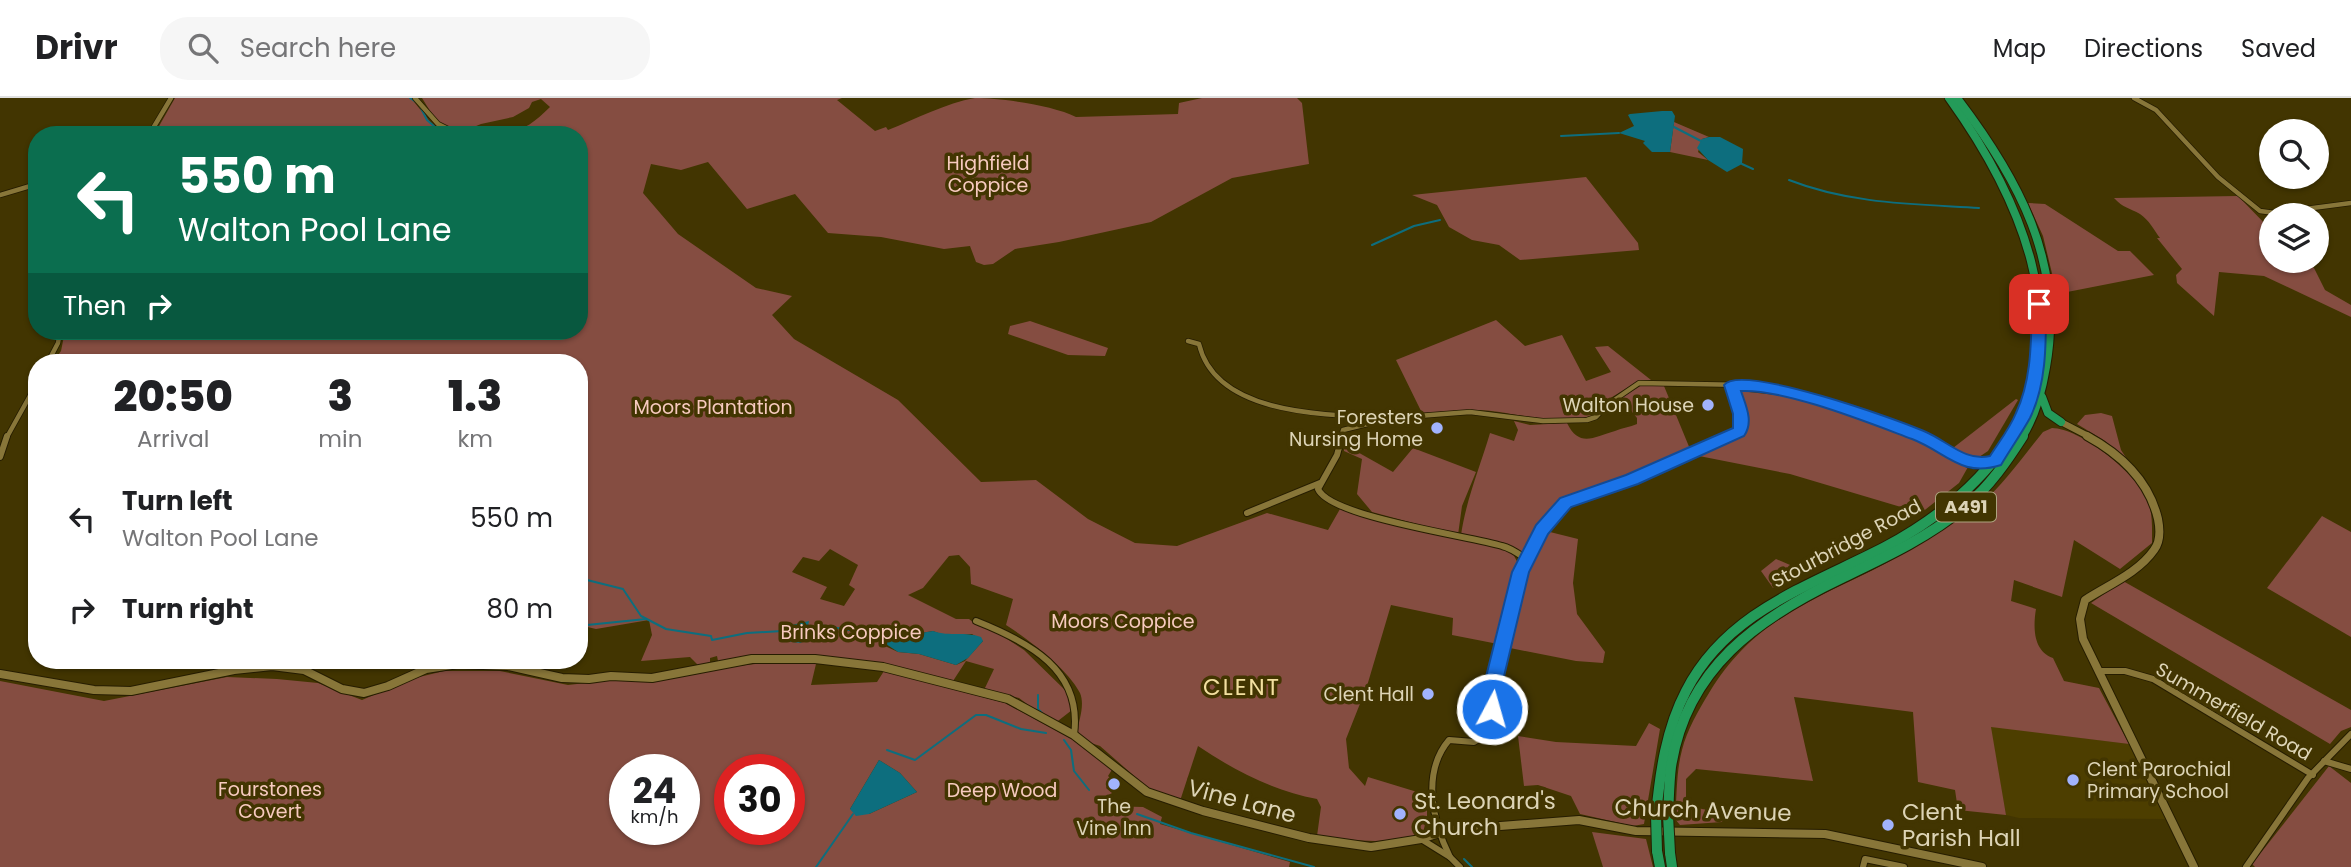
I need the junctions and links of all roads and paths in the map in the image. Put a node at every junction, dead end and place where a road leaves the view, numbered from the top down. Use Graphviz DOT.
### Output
graph roads {
  1 [pos="171,98"];
  2 [pos="415,98"];
  3 [pos="1949,98"];
  4 [pos="1957,98"];
  5 [pos="2134,98"];
  6 [pos="154,126"];
  7 [pos="438,126"];
  8 [pos="28,187"];
  9 [pos="0,195"];
  10 [pos="2351,203"];
  11 [pos="1188,341"];
  12 [pos="1732,385"];
  13 [pos="2042,397"];
  14 [pos="28,398"];
  15 [pos="1392,418"];
  16 [pos="2033,421"];
  17 [pos="2061,422"];
  18 [pos="0,457"];
  19 [pos="1995,461"];
  20 [pos="1969,462"];
  21 [pos="1323,482"];
  22 [pos="1972,485"];
  23 [pos="1247,513"];
  24 [pos="1525,559"];
  25 [pos="975,621"];
  26 [pos="243,669"];
  27 [pos="296,669"];
  28 [pos="426,669"];
  29 [pos="522,669"];
  30 [pos="2098,671"];
  31 [pos="0,674"];
  32 [pos="2351,734"];
  33 [pos="1073,735"];
  34 [pos="2324,761"];
  35 [pos="2351,769"];
  36 [pos="2312,775"];
  37 [pos="1662,815"];
  38 [pos="1440,832"];
  39 [pos="1421,839"];
  40 [pos="1889,846"];
  41 [pos="1664,852"];
  42 [pos="1450,857"];
  43 [pos="1895,864"];
  44 [pos="1460,867"];
  45 [pos="1660,867"];
  46 [pos="1672,867"];
  47 [pos="1863,867"];
  48 [pos="1904,867"];
  49 [pos="1982,867"];
  50 [pos="2194,867"];
  51 [pos="2246,867"];
  1 -- 6 [label="street"];
  2 -- 7 [label="street"];
  3 -- 19 [label="highway, Stourbridge Road / A491"];
  4 -- 13 [label="highway, Stourbridge Road / A491"];
  5 -- 10 [label="street"];
  8 -- 9 [label="street"];
  11 -- 15 [label="street"];
  12 -- 15 [label="street"];
  12 -- 20 [label="street"];
  12 -- 24 [label="street"];
  13 -- 16 [label="highway, Stourbridge Road / A491"];
  13 -- 17 [label="highway"];
  14 -- 18 [label="street"];
  15 -- 21 [label="street"];
  16 -- 17 [label="highway"];
  16 -- 37 [label="highway, Stourbridge Road / A491"];
  17 -- 30 [label="street"];
  19 -- 20 [label="highway"];
  19 -- 22 [label="highway, Stourbridge Road / A491"];
  20 -- 22 [label="highway"];
  21 -- 23 [label="street"];
  21 -- 24 [label="street"];
  22 -- 37 [label="highway, Stourbridge Road / A491"];
  24 -- 38 [label="street"];
  25 -- 33 [label="street"];
  26 -- 31 [label="street, Vine Lane"];
  27 -- 28 [label="street, Vine Lane"];
  29 -- 33 [label="street, Vine Lane"];
  30 -- 36 [label="street, Summerfield Road"];
  30 -- 50 [label="street"];
  32 -- 34 [label="street"];
  33 -- 39 [label="street, Vine Lane"];
  34 -- 35 [label="street"];
  34 -- 36 [label="street"];
  36 -- 51 [label="street"];
  37 -- 41 [label="highway, Stourbridge Road / A491, bridge"];
  38 -- 39 [label="street, Church Avenue"];
  38 -- 40 [label="street, Church Avenue"];
  38 -- 42 [label="street"];
  39 -- 42 [label="street"];
  40 -- 43 [label="street"];
  40 -- 49 [label="street, Church Avenue"];
  41 -- 45 [label="highway, Stourbridge Road / A491"];
  41 -- 46 [label="highway, Stourbridge Road / A491"];
  42 -- 44 [label="street"];
  43 -- 47 [label="street"];
  43 -- 48 [label="street"];
}
